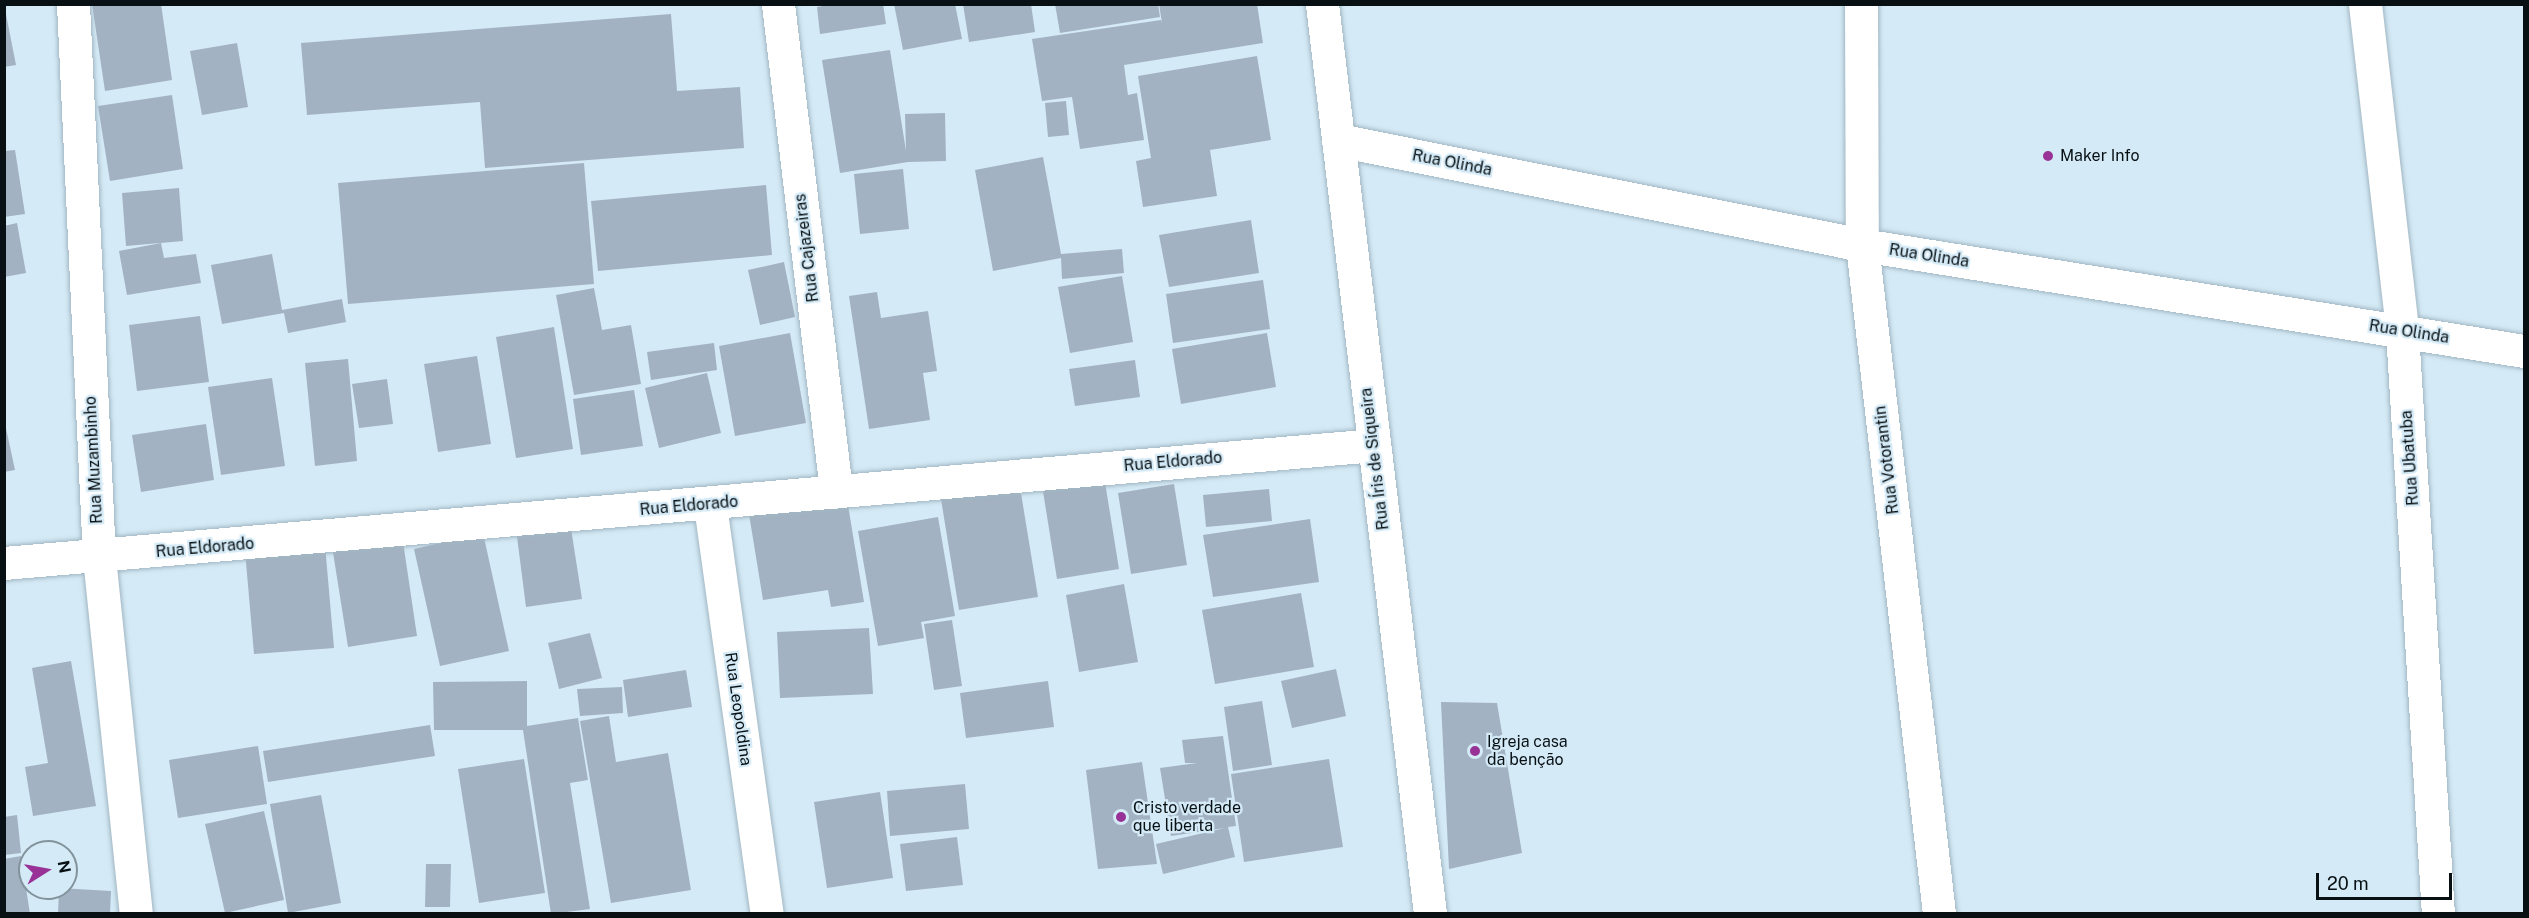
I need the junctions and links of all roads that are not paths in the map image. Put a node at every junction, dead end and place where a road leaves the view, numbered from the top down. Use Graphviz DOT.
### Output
graph roads {
  1 [pos="73,4"];
  2 [pos="778,4"];
  3 [pos="1322,4"];
  4 [pos="1861,4"];
  5 [pos="2365,4"];
  6 [pos="1338,140"];
  7 [pos="1862,245"];
  8 [pos="2402,331"];
  9 [pos="2524,351"];
  10 [pos="1374,445"];
  11 [pos="836,492"];
  12 [pos="710,505"];
  13 [pos="99,557"];
  14 [pos="4,563"];
  15 [pos="136,914"];
  16 [pos="767,914"];
  17 [pos="1430,914"];
  18 [pos="1939,914"];
  19 [pos="2438,914"];
  1 -- 13 [label="street, Rua Muzambinho"];
  2 -- 11 [label="street, Rua Cajazeiras"];
  3 -- 6 [label="street, Rua Íris de Siqueira"];
  4 -- 7 [label="street, Rua Votorantin"];
  5 -- 8 [label="street, Rua Ubatuba"];
  6 -- 7 [label="street, Rua Olinda"];
  6 -- 10 [label="street, Rua Íris de Siqueira"];
  7 -- 8 [label="street, Rua Olinda"];
  7 -- 18 [label="street, Rua Votorantin"];
  8 -- 9 [label="street, Rua Olinda"];
  8 -- 19 [label="street, Rua Ubatuba"];
  10 -- 11 [label="street, Rua Eldorado"];
  10 -- 17 [label="street, Rua Íris de Siqueira"];
  11 -- 12 [label="street, Rua Eldorado"];
  12 -- 13 [label="street, Rua Eldorado"];
  12 -- 16 [label="street, Rua Leopoldina"];
  13 -- 14 [label="street, Rua Eldorado"];
  13 -- 15 [label="street, Rua Muzambinho"];
}
